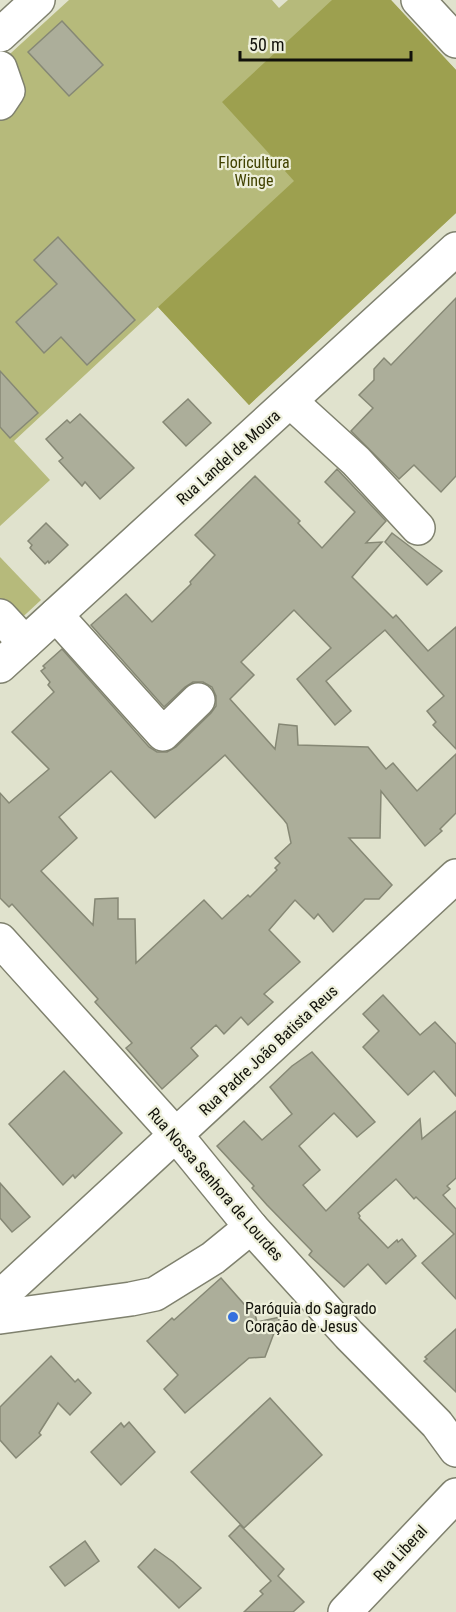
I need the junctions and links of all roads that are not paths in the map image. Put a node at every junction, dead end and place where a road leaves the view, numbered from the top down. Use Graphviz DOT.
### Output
graph roads {
  1 [pos="38,0"];
  2 [pos="418,0"];
  3 [pos="0,34"];
  4 [pos="456,41"];
  5 [pos="456,249"];
  6 [pos="290,401"];
  7 [pos="418,528"];
  8 [pos="56,615"];
  9 [pos="0,616"];
  10 [pos="25,643"];
  11 [pos="0,666"];
  12 [pos="198,700"];
  13 [pos="456,876"];
  14 [pos="0,940"];
  15 [pos="176,1135"];
  16 [pos="251,1227"];
  17 [pos="0,1297"];
  18 [pos="0,1317"];
  19 [pos="446,1420"];
  20 [pos="456,1450"];
  21 [pos="456,1495"];
  22 [pos="345,1612"];
  1 -- 3 [label="street"];
  2 -- 4 [label="street"];
  5 -- 6 [label="street, Rua Landel de Moura"];
  6 -- 7 [label="street"];
  6 -- 8 [label="street, Rua Landel de Moura"];
  8 -- 10 [label="street, Rua Landel de Moura"];
  8 -- 12 [label="street"];
  9 -- 10 [label="street"];
  10 -- 11 [label="street, Rua Landel de Moura"];
  13 -- 15 [label="street, Rua Padre João Batista Reus"];
  14 -- 15 [label="street, Rua Nossa Senhora de Lourdes"];
  15 -- 16 [label="street, Rua Nossa Senhora de Lourdes"];
  15 -- 17 [label="street, Rua Padre João Batista Reus"];
  16 -- 18 [label="street"];
  16 -- 19 [label="street, Rua Nossa Senhora de Lourdes"];
  19 -- 20 [label="street, Rua Nossa Senhora de Lourdes"];
  21 -- 22 [label="street, Rua Liberal"];
}
